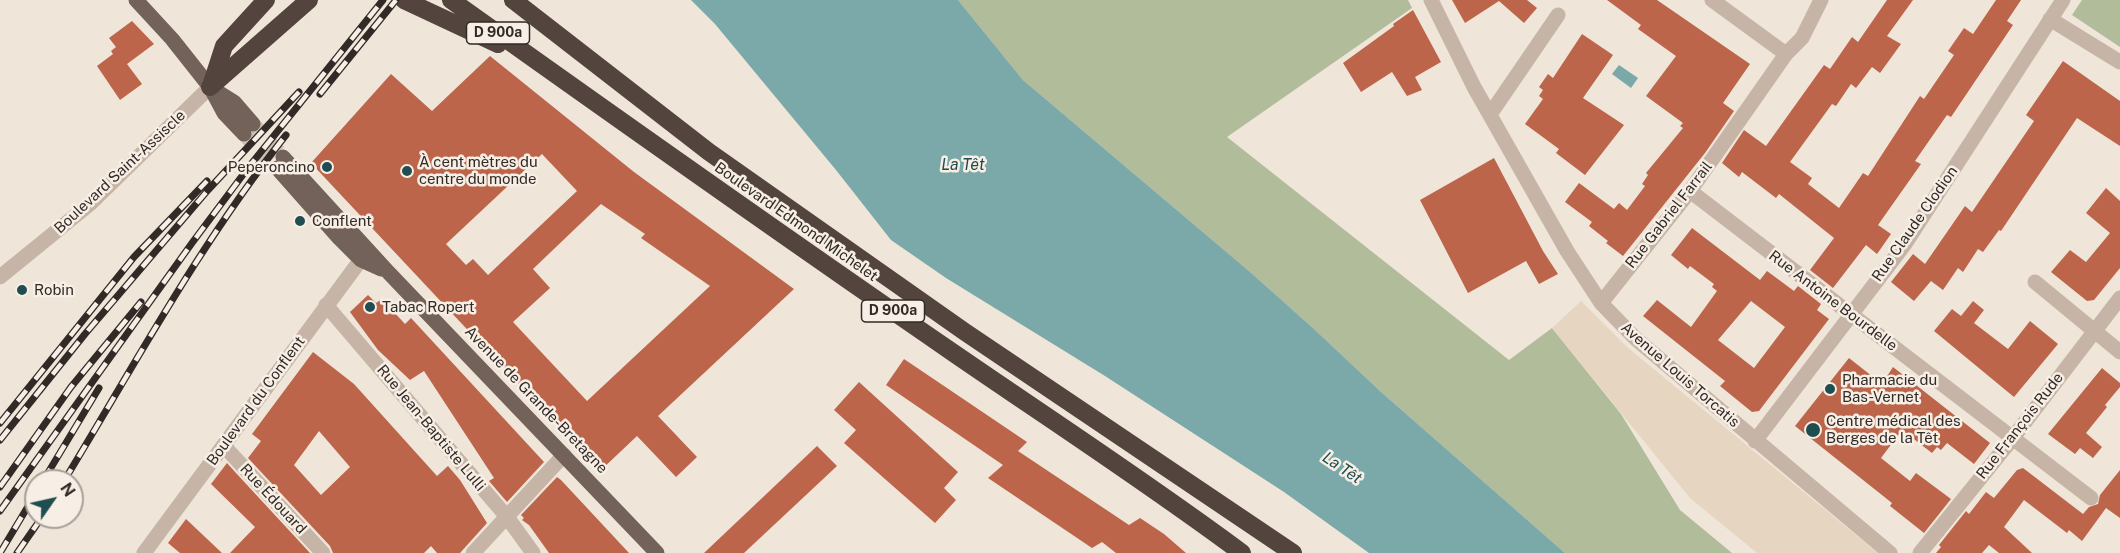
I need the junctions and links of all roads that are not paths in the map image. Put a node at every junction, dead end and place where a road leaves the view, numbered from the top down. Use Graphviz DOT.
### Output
graph roads {
  1 [pos="136,0"];
  2 [pos="266,0"];
  3 [pos="309,0"];
  4 [pos="404,0"];
  5 [pos="451,0"];
  6 [pos="513,0"];
  7 [pos="1431,0"];
  8 [pos="1712,0"];
  9 [pos="1821,0"];
  10 [pos="2063,0"];
  11 [pos="1558,15"];
  12 [pos="2050,18"];
  13 [pos="1786,54"];
  14 [pos="2120,62"];
  15 [pos="544,67"];
  16 [pos="210,87"];
  17 [pos="1491,113"];
  18 [pos="249,129"];
  19 [pos="280,163"];
  20 [pos="1690,191"];
  21 [pos="364,255"];
  22 [pos="0,277"];
  23 [pos="2035,282"];
  24 [pos="2120,298"];
  25 [pos="1601,303"];
  26 [pos="326,305"];
  27 [pos="1850,314"];
  28 [pos="2094,330"];
  29 [pos="2120,352"];
  30 [pos="2012,439"];
  31 [pos="1755,441"];
  32 [pos="1131,442"];
  33 [pos="224,446"];
  34 [pos="564,455"];
  35 [pos="2091,498"];
  36 [pos="507,517"];
  37 [pos="144,553"];
  38 [pos="323,553"];
  39 [pos="473,553"];
  40 [pos="533,553"];
  41 [pos="657,553"];
  42 [pos="1242,553"];
  43 [pos="1275,553"];
  44 [pos="1293,553"];
  45 [pos="1890,553"];
  46 [pos="1920,553"];
  1 -- 16 [label="main road"];
  2 -- 16 [label="highway"];
  3 -- 16 [label="highway"];
  4 -- 15 [label="highway"];
  5 -- 15 [label="highway, Boulevard Edmond Michelet / D 900a"];
  6 -- 32 [label="highway, Boulevard Edmond Michelet / D 900a"];
  7 -- 17 [label="street, Avenue Louis Torcatis"];
  8 -- 13 [label="street"];
  9 -- 13 [label="street, Rue Gabriel Farrail"];
  10 -- 12 [label="street, Rue Claude Clodion"];
  11 -- 17 [label="street"];
  12 -- 14 [label="street"];
  12 -- 27 [label="street, Rue Claude Clodion"];
  13 -- 20 [label="street, Rue Gabriel Farrail"];
  15 -- 42 [label="highway, Boulevard Edmond Michelet / D 900a"];
  16 -- 18 [label="main road"];
  16 -- 22 [label="street, Boulevard Saint-Assiscle"];
  17 -- 25 [label="street, Avenue Louis Torcatis"];
  19 -- 21 [label="main road, Avenue de Grande-Bretagne"];
  20 -- 25 [label="street, Rue Gabriel Farrail"];
  20 -- 27 [label="street, Rue Antoine Bourdelle"];
  21 -- 26 [label="street, Boulevard du Conflent"];
  21 -- 34 [label="main road, Avenue de Grande-Bretagne"];
  23 -- 28 [label="street"];
  24 -- 28 [label="street, Rue François Rude"];
  25 -- 31 [label="street, Avenue Louis Torcatis"];
  26 -- 33 [label="street, Boulevard du Conflent"];
  26 -- 36 [label="street, Rue Jean-Baptiste Lulli"];
  27 -- 30 [label="street, Rue Antoine Bourdelle"];
  27 -- 31 [label="street, Rue Claude Clodion"];
  28 -- 29 [label="street"];
  28 -- 30 [label="street, Rue François Rude"];
  30 -- 35 [label="street, Rue Antoine Bourdelle"];
  30 -- 46 [label="street, Rue François Rude"];
  31 -- 45 [label="street, Avenue Louis Torcatis"];
  32 -- 43 [label="highway"];
  32 -- 44 [label="highway, Boulevard Edmond Michelet"];
  33 -- 37 [label="street, Boulevard du Conflent"];
  33 -- 38 [label="street, Rue Édouard"];
  34 -- 36 [label="street"];
  34 -- 41 [label="main road, Avenue de Grande-Bretagne"];
  36 -- 39 [label="street"];
  36 -- 40 [label="street, Rue Jean-Baptiste Lulli"];
}
